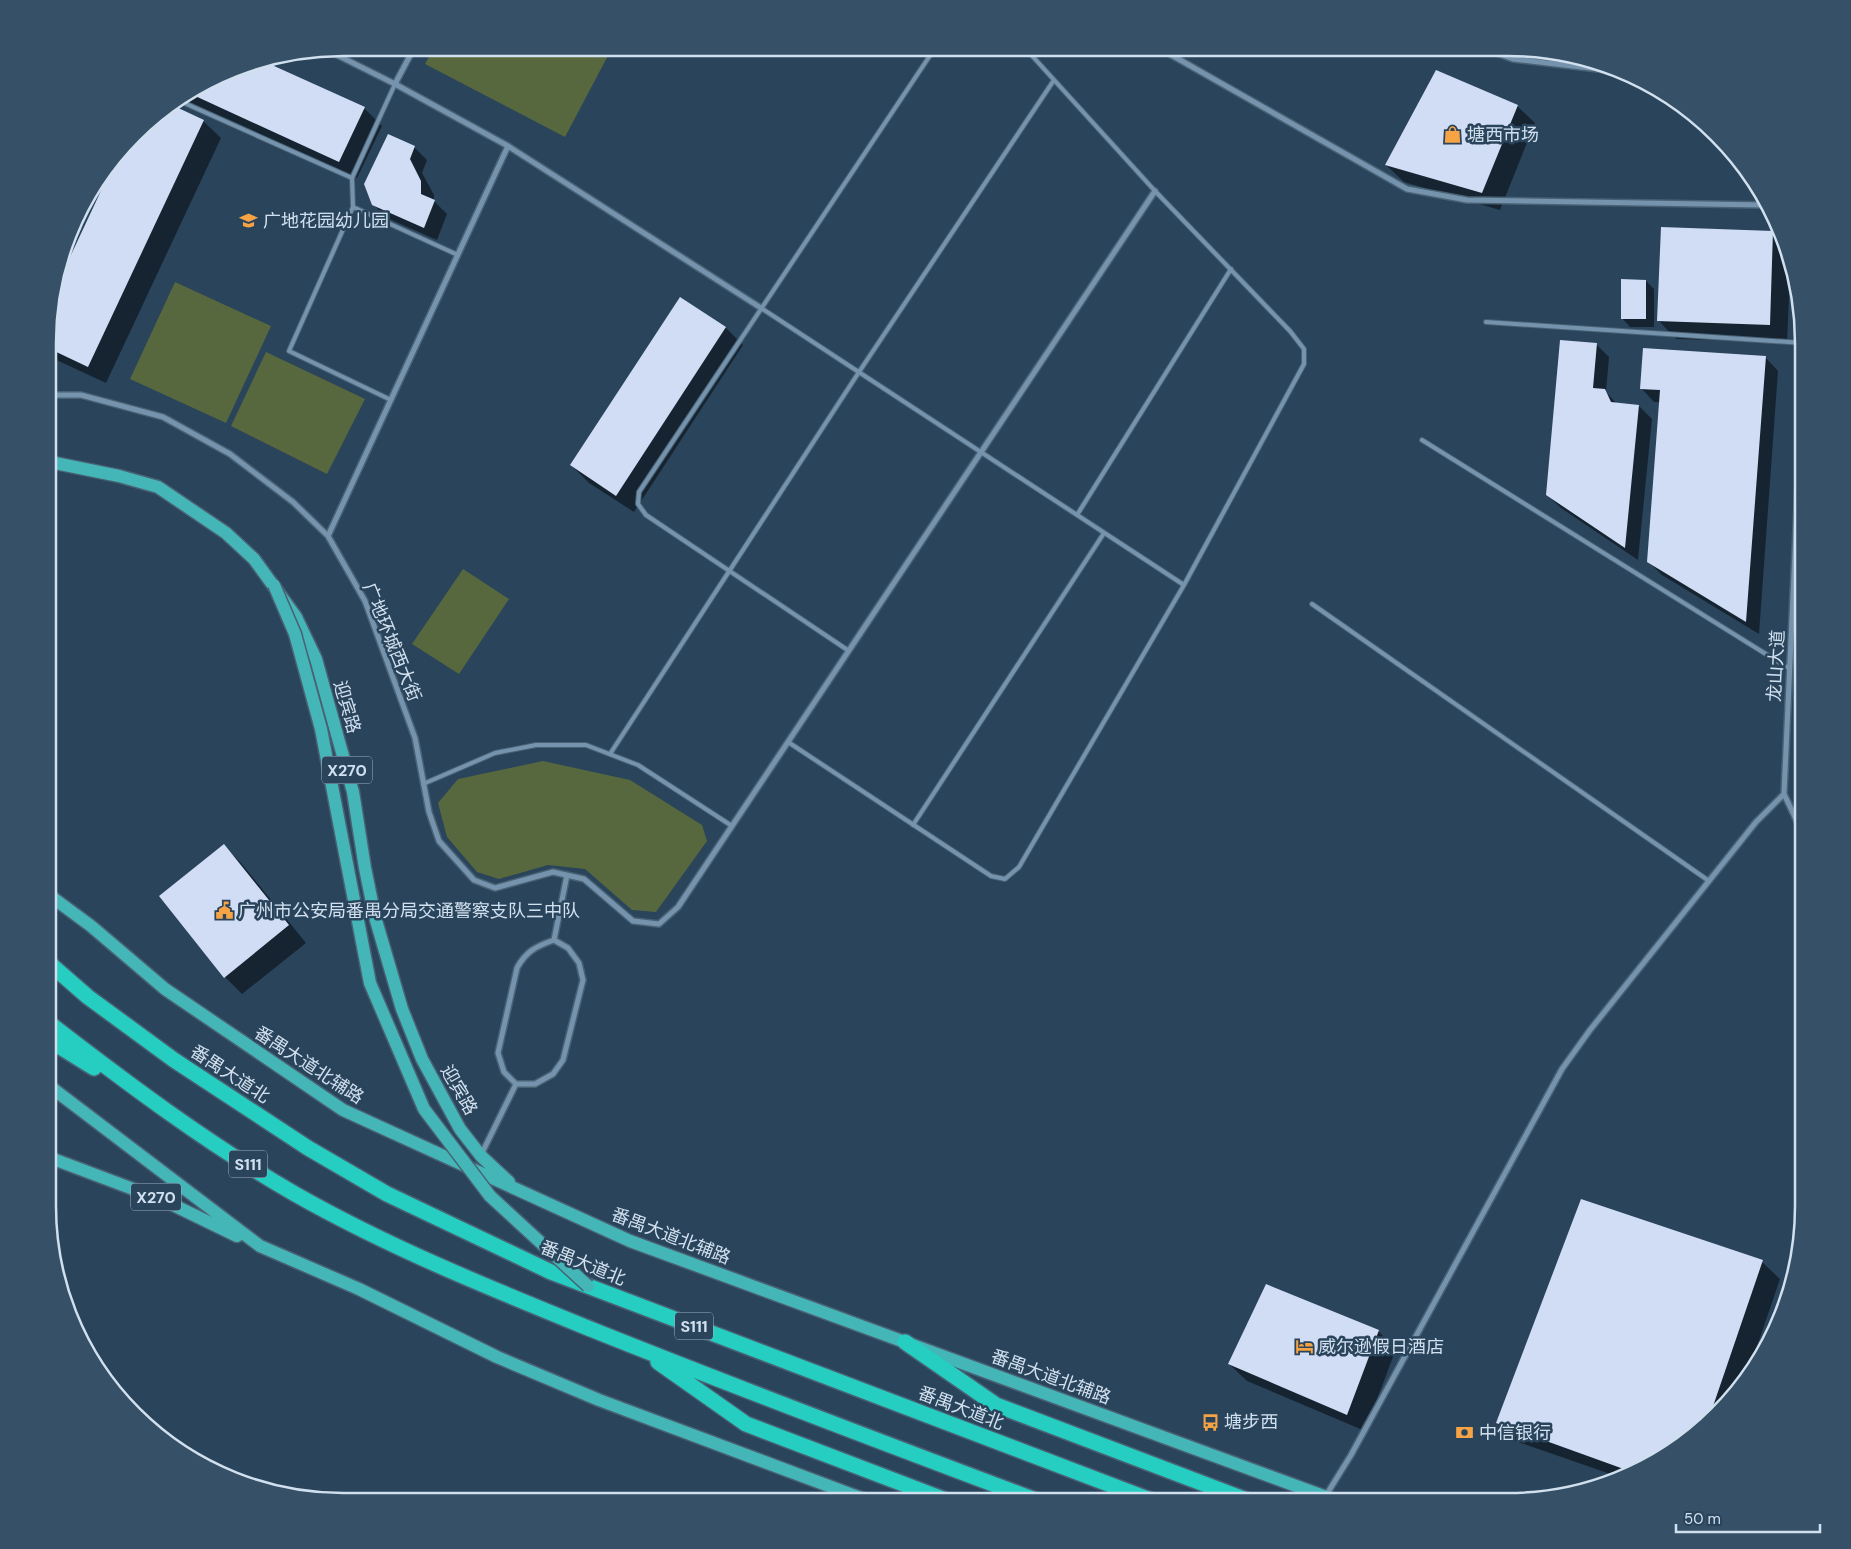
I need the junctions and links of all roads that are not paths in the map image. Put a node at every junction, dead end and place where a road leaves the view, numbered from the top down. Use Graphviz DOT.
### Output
graph roads {
  1 [pos="340,56"];
  2 [pos="410,56"];
  3 [pos="930,56"];
  4 [pos="1032,56"];
  5 [pos="1172,56"];
  6 [pos="1505,56"];
  7 [pos="1589,68"];
  8 [pos="1054,80"];
  9 [pos="396,84"];
  10 [pos="186,104"];
  11 [pos="508,146"];
  12 [pos="352,178"];
  13 [pos="1155,191"];
  14 [pos="1758,204"];
  15 [pos="353,207"];
  16 [pos="458,255"];
  17 [pos="1231,269"];
  18 [pos="761,308"];
  19 [pos="1486,322"];
  20 [pos="1795,342"];
  21 [pos="859,372"];
  22 [pos="56,395"];
  23 [pos="391,400"];
  24 [pos="1422,440"];
  25 [pos="981,452"];
  26 [pos="56,463"];
  27 [pos="1077,515"];
  28 [pos="1104,533"];
  29 [pos="328,536"];
  30 [pos="729,571"];
  31 [pos="1795,574"];
  32 [pos="274,585"];
  33 [pos="1184,585"];
  34 [pos="1312,604"];
  35 [pos="849,651"];
  36 [pos="1790,669"];
  37 [pos="788,742"];
  38 [pos="610,754"];
  39 [pos="423,784"];
  40 [pos="1784,794"];
  41 [pos="1795,817"];
  42 [pos="913,825"];
  43 [pos="732,826"];
  44 [pos="567,875"];
  45 [pos="1709,880"];
  46 [pos="56,900"];
  47 [pos="554,940"];
  48 [pos="56,969"];
  49 [pos="56,1028"];
  50 [pos="56,1045"];
  51 [pos="516,1084"];
  52 [pos="56,1091"];
  53 [pos="149,1100"];
  54 [pos="481,1156"];
  55 [pos="56,1160"];
  56 [pos="519,1190"];
  57 [pos="260,1246"];
  58 [pos="588,1286"];
  59 [pos="905,1342"];
  60 [pos="636,1347"];
  61 [pos="848,1493"];
  62 [pos="927,1493"];
  63 [pos="1017,1493"];
  64 [pos="1132,1493"];
  65 [pos="1228,1493"];
  66 [pos="1315,1493"];
  67 [pos="1334,1493"];
  1 -- 9 [label="street"];
  2 -- 9 [label="street"];
  3 -- 18 [label="lane"];
  4 -- 8 [label="lane"];
  5 -- 14 [label="street"];
  6 -- 7 [label="street"];
  8 -- 13 [label="lane"];
  8 -- 21 [label="lane"];
  9 -- 11 [label="street"];
  9 -- 12 [label="lane"];
  10 -- 12 [label="lane"];
  11 -- 16 [label="street"];
  11 -- 18 [label="street"];
  12 -- 15 [label="lane"];
  13 -- 17 [label="lane"];
  13 -- 25 [label="street"];
  15 -- 16 [label="lane"];
  15 -- 23 [label="lane"];
  16 -- 23 [label="street"];
  17 -- 27 [label="lane"];
  17 -- 33 [label="lane"];
  18 -- 21 [label="lane"];
  18 -- 30 [label="lane"];
  19 -- 20 [label="lane"];
  21 -- 25 [label="lane"];
  21 -- 30 [label="lane"];
  22 -- 29 [label="street, 广地环城西大街"];
  23 -- 29 [label="street"];
  24 -- 36 [label="lane"];
  25 -- 27 [label="lane"];
  25 -- 35 [label="street"];
  26 -- 32 [label="main road, 迎宾路 / X270"];
  27 -- 28 [label="lane"];
  28 -- 33 [label="lane"];
  28 -- 42 [label="lane"];
  29 -- 39 [label="street, 广地环城西大街"];
  30 -- 35 [label="lane"];
  30 -- 38 [label="lane"];
  31 -- 36 [label="street, 龙山大道"];
  32 -- 54 [label="main road, 迎宾路 / X270"];
  32 -- 58 [label="main road, bridge"];
  33 -- 42 [label="lane"];
  34 -- 45 [label="lane"];
  35 -- 37 [label="street"];
  36 -- 40 [label="street, 龙山大道"];
  37 -- 42 [label="lane"];
  37 -- 43 [label="street"];
  38 -- 39 [label="lane"];
  38 -- 43 [label="lane"];
  39 -- 44 [label="street, 广地环城西大街"];
  40 -- 41 [label="street, 龙山大道"];
  40 -- 45 [label="street"];
  43 -- 44 [label="street"];
  44 -- 47 [label="street"];
  45 -- 67 [label="street"];
  46 -- 56 [label="main road, 番禺大道北辅路"];
  47 -- 51 [label="street"];
  47 -- 51 [label="street"];
  48 -- 58 [label="highway, 番禺大道北 / S111"];
  49 -- 53 [label="highway, S111"];
  50 -- 53 [label="highway"];
  51 -- 54 [label="street"];
  52 -- 57 [label="main road"];
  53 -- 60 [label="highway, S111"];
  54 -- 56 [label="main road, 迎宾路 / X270"];
  55 -- 57 [label="main road, X270"];
  56 -- 59 [label="main road, 番禺大道北辅路"];
  57 -- 61 [label="main road"];
  58 -- 64 [label="highway, 番禺大道北 / S111"];
  59 -- 65 [label="highway"];
  59 -- 66 [label="main road, 番禺大道北辅路"];
  60 -- 62 [label="highway"];
  60 -- 63 [label="highway, S111"];
}
